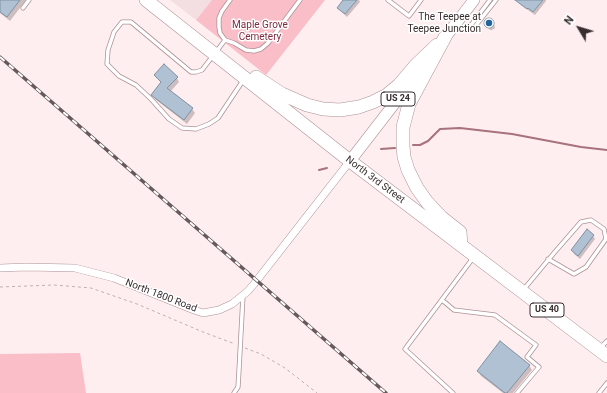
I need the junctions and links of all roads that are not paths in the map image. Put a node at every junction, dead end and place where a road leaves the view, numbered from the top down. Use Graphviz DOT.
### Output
graph roads {
  1 [pos="29,0"];
  2 [pos="146,0"];
  3 [pos="230,0"];
  4 [pos="300,0"];
  5 [pos="388,0"];
  6 [pos="421,0"];
  7 [pos="474,0"];
  8 [pos="490,0"];
  9 [pos="496,0"];
  10 [pos="23,8"];
  11 [pos="468,29"];
  12 [pos="449,32"];
  13 [pos="225,40"];
  14 [pos="214,54"];
  15 [pos="244,78"];
  16 [pos="350,161"];
  17 [pos="460,245"];
  18 [pos="475,256"];
  19 [pos="548,260"];
  20 [pos="0,268"];
  21 [pos="522,291"];
  22 [pos="244,295"];
  23 [pos="442,300"];
  24 [pos="604,349"];
  25 [pos="607,383"];
  26 [pos="234,393"];
  27 [pos="453,393"];
  28 [pos="517,393"];
  29 [pos="599,393"];
  1 -- 10 [label="lane"];
  2 -- 14 [label="highway, North 3rd Street"];
  3 -- 13 [label="lane"];
  4 -- 13 [label="lane"];
  5 -- 6 [label="lane"];
  7 -- 12 [label="main road, US 24"];
  8 -- 11 [label="lane"];
  9 -- 11 [label="lane"];
  11 -- 12 [label="lane"];
  12 -- 15 [label="highway"];
  12 -- 16 [label="main road, US 24"];
  12 -- 17 [label="highway"];
  13 -- 14 [label="lane"];
  14 -- 15 [label="highway, North 3rd Street"];
  14 -- 15 [label="lane"];
  15 -- 16 [label="highway, North 3rd Street"];
  16 -- 17 [label="highway, North 3rd Street / US 40"];
  16 -- 22 [label="street, North 1800 Road"];
  17 -- 18 [label="highway, North 3rd Street / US 40"];
  18 -- 21 [label="highway, North 3rd Street / US 40"];
  18 -- 23 [label="lane"];
  19 -- 19 [label="lane"];
  19 -- 21 [label="lane"];
  20 -- 22 [label="street, North 1800 Road"];
  21 -- 24 [label="highway, North 3rd Street / US 40"];
  22 -- 26 [label="lane"];
  23 -- 27 [label="lane"];
  23 -- 28 [label="lane"];
  25 -- 29 [label="lane"];
}
